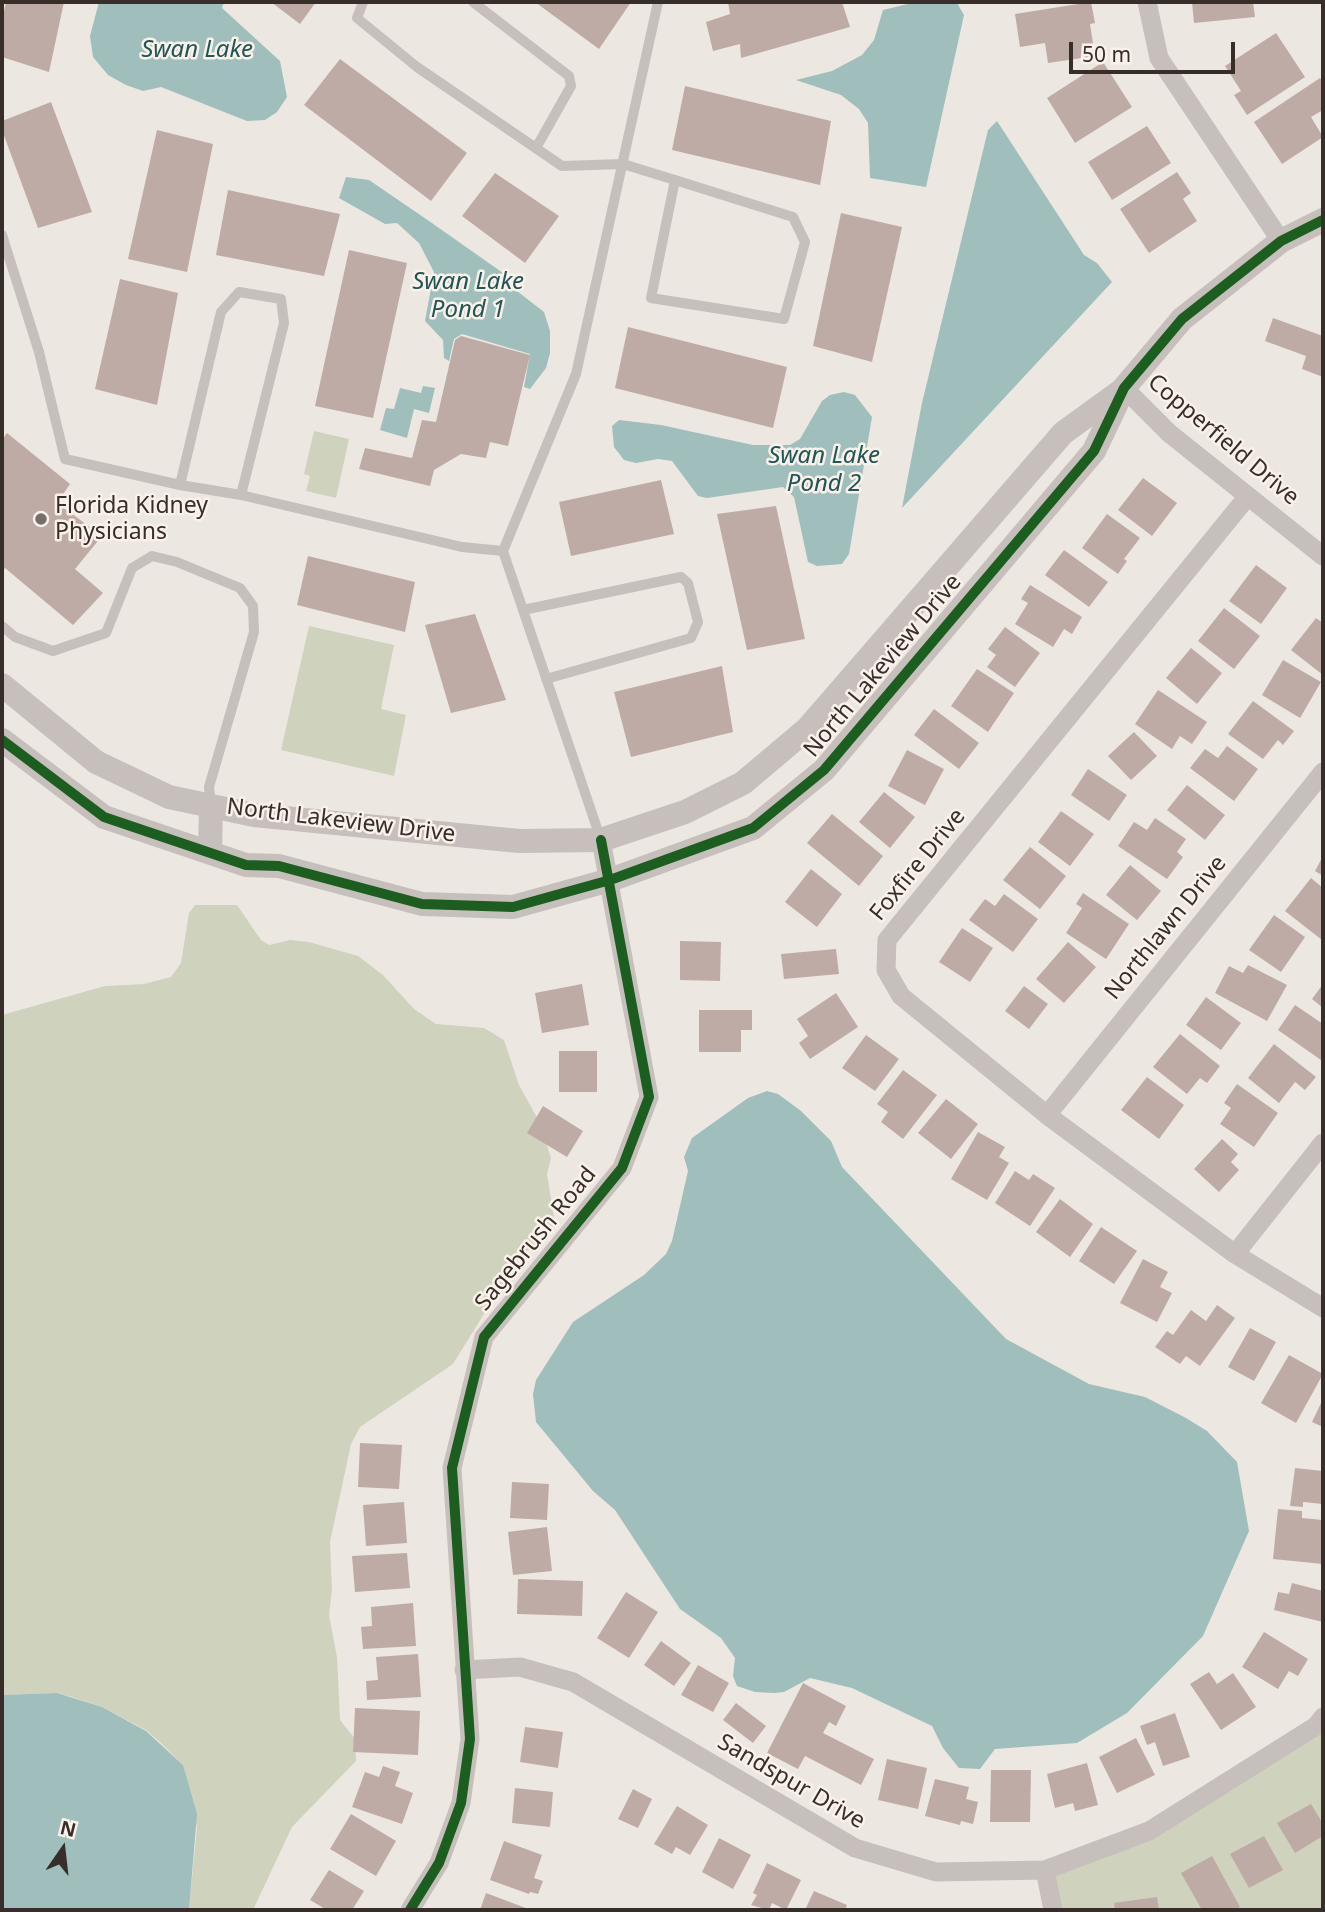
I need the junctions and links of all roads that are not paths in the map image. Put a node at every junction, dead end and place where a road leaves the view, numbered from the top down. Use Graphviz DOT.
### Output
graph roads {
  1 [pos="363,2"];
  2 [pos="473,2"];
  3 [pos="658,2"];
  4 [pos="1147,2"];
  5 [pos="536,148"];
  6 [pos="623,164"];
  7 [pos="674,180"];
  8 [pos="1323,220"];
  9 [pos="2,234"];
  10 [pos="1281,241"];
  11 [pos="1124,388"];
  12 [pos="180,485"];
  13 [pos="241,495"];
  14 [pos="1248,496"];
  15 [pos="503,551"];
  16 [pos="1323,556"];
  17 [pos="523,610"];
  18 [pos="2,626"];
  19 [pos="886,641"];
  20 [pos="912,664"];
  21 [pos="546,679"];
  22 [pos="2,685"];
  23 [pos="2,740"];
  24 [pos="1323,772"];
  25 [pos="211,806"];
  26 [pos="601,840"];
  27 [pos="210,852"];
  28 [pos="610,880"];
  29 [pos="1047,1115"];
  30 [pos="1323,1143"];
  31 [pos="1235,1254"];
  32 [pos="1323,1308"];
  33 [pos="464,1670"];
  34 [pos="1323,1717"];
  35 [pos="1045,1870"];
  36 [pos="410,1910"];
  37 [pos="1053,1910"];
  1 -- 5 [label="lane"];
  2 -- 5 [label="lane"];
  3 -- 6 [label="lane"];
  4 -- 10 [label="street"];
  5 -- 6 [label="lane"];
  6 -- 7 [label="lane"];
  6 -- 15 [label="lane"];
  7 -- 7 [label="lane"];
  8 -- 10 [label="street, North Lakeview Drive"];
  9 -- 12 [label="lane"];
  10 -- 11 [label="street, North Lakeview Drive"];
  11 -- 14 [label="street, Copperfield Drive"];
  11 -- 19 [label="street, North Lakeview Drive"];
  11 -- 20 [label="street, North Lakeview Drive"];
  12 -- 13 [label="lane"];
  12 -- 13 [label="lane"];
  13 -- 15 [label="lane"];
  14 -- 16 [label="street, Copperfield Drive"];
  14 -- 29 [label="street, Foxfire Drive"];
  15 -- 17 [label="lane"];
  17 -- 21 [label="lane"];
  17 -- 21 [label="lane"];
  18 -- 25 [label="lane"];
  19 -- 20 [label="street"];
  19 -- 26 [label="street, North Lakeview Drive"];
  20 -- 28 [label="street, North Lakeview Drive"];
  21 -- 26 [label="lane"];
  22 -- 25 [label="street, North Lakeview Drive"];
  23 -- 27 [label="street, North Lakeview Drive"];
  24 -- 29 [label="street, Northlawn Drive"];
  25 -- 26 [label="street, North Lakeview Drive"];
  25 -- 27 [label="street"];
  26 -- 28 [label="street, Sagebrush Road"];
  27 -- 28 [label="street, North Lakeview Drive"];
  28 -- 33 [label="street, Sagebrush Road"];
  29 -- 31 [label="street, Foxfire Drive"];
  30 -- 31 [label="street"];
  31 -- 32 [label="street, Foxfire Drive"];
  33 -- 35 [label="street, Sandspur Drive"];
  33 -- 36 [label="street, Sagebrush Road"];
  34 -- 35 [label="street, Sandspur Drive"];
  35 -- 37 [label="street"];
}
